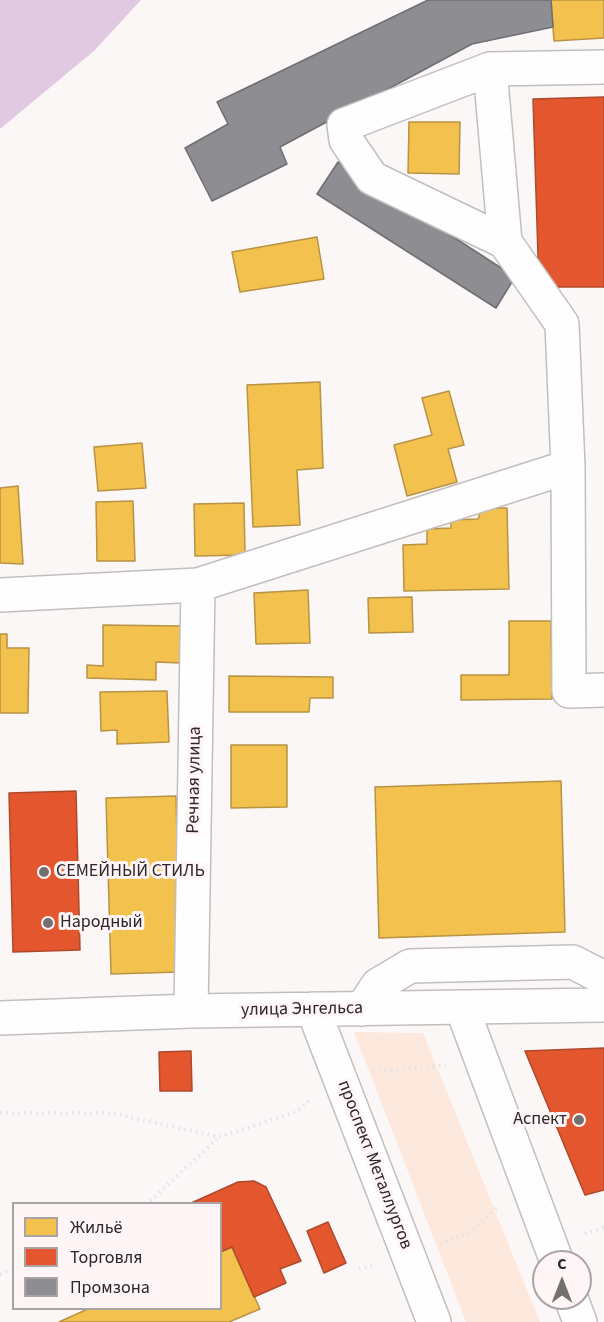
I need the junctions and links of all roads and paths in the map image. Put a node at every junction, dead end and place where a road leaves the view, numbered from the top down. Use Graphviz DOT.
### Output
graph roads {
  1 [pos="604,67"];
  2 [pos="490,69"];
  3 [pos="505,242"];
  4 [pos="568,467"];
  5 [pos="198,585"];
  6 [pos="0,595"];
  7 [pos="604,690"];
  8 [pos="604,978"];
  9 [pos="604,1005"];
  10 [pos="462,1008"];
  11 [pos="313,1009"];
  12 [pos="362,1009"];
  13 [pos="191,1011"];
  14 [pos="0,1018"];
  15 [pos="481,1061"];
  16 [pos="339,1076"];
  17 [pos="0,1113"];
  18 [pos="219,1137"];
  19 [pos="527,1182"];
  20 [pos="147,1202"];
  21 [pos="604,1227"];
  22 [pos="566,1250"];
  23 [pos="409,1257"];
  24 [pos="359,1269"];
  25 [pos="430,1320"];
  1 -- 2 [label="street"];
  2 -- 3 [label="street"];
  2 -- 3 [label="street"];
  3 -- 4 [label="street"];
  4 -- 5 [label="street"];
  4 -- 7 [label="street"];
  5 -- 6 [label="street"];
  5 -- 13 [label="street, Речная улица"];
  8 -- 12 [label="street"];
  9 -- 10 [label="street, улица Энгельса"];
  10 -- 12 [label="street, улица Энгельса"];
  10 -- 15 [label="street"];
  11 -- 12 [label="street, улица Энгельса"];
  11 -- 13 [label="street, улица Энгельса"];
  11 -- 16 [label="street, проспект Металлургов"];
  13 -- 14 [label="street, улица Энгельса"];
  15 -- 16 [label="path"];
  15 -- 19 [label="street"];
  16 -- 18 [label="path"];
  16 -- 23 [label="street, проспект Металлургов"];
  17 -- 18 [label="path"];
  18 -- 20 [label="path"];
  19 -- 22 [label="street"];
  19 -- 23 [label="path"];
  21 -- 22 [label="path"];
  23 -- 24 [label="path"];
  23 -- 25 [label="street, проспект Металлургов"];
}
